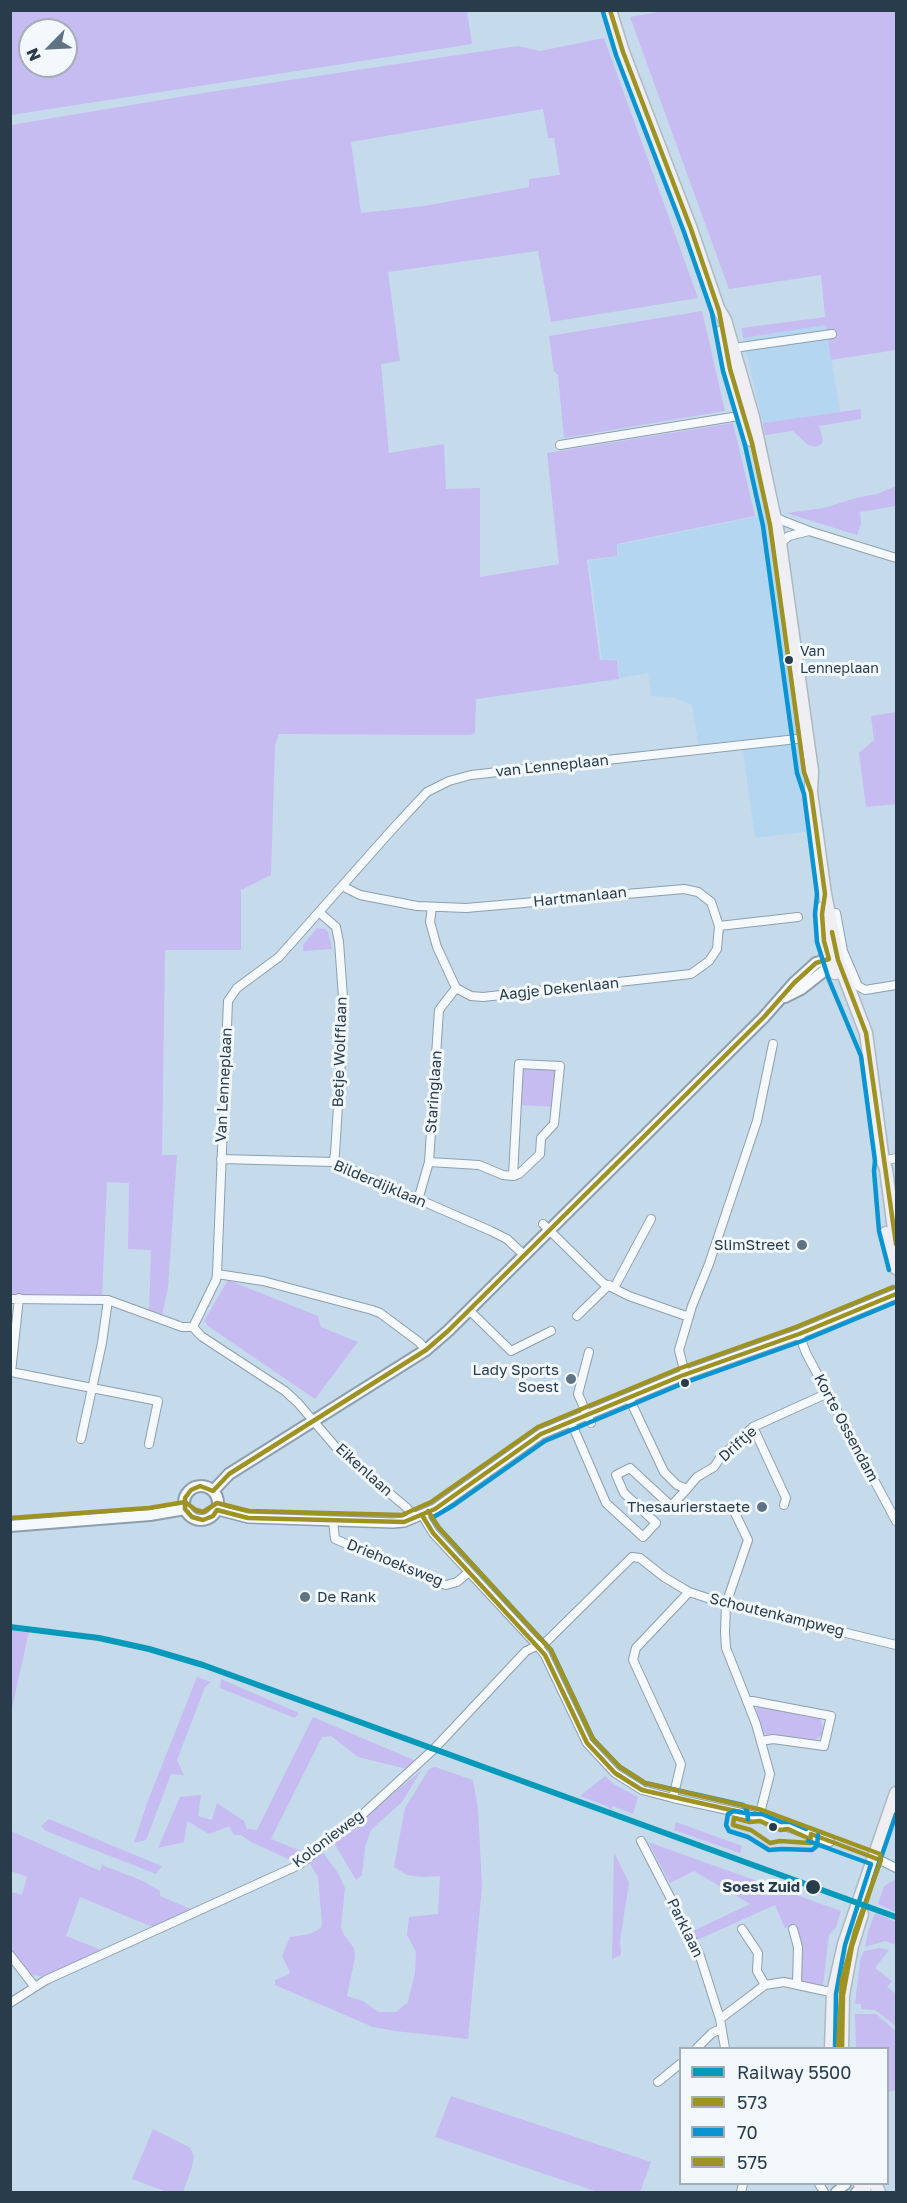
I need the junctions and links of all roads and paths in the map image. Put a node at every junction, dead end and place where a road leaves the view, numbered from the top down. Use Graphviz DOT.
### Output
graph roads {
  1 [pos="610,10"];
  2 [pos="719,310"];
  3 [pos="832,334"];
  4 [pos="734,348"];
  5 [pos="730,369"];
  6 [pos="747,385"];
  7 [pos="737,397"];
  8 [pos="751,416"];
  9 [pos="560,444"];
  10 [pos="776,518"];
  11 [pos="809,531"];
  12 [pos="780,543"];
  13 [pos="897,558"];
  14 [pos="802,738"];
  15 [pos="342,886"];
  16 [pos="432,907"];
  17 [pos="320,913"];
  18 [pos="836,913"];
  19 [pos="798,917"];
  20 [pos="719,926"];
  21 [pos="833,961"];
  22 [pos="897,985"];
  23 [pos="456,988"];
  24 [pos="773,1044"];
  25 [pos="897,1158"];
  26 [pos="221,1159"];
  27 [pos="883,1161"];
  28 [pos="333,1162"];
  29 [pos="429,1162"];
  30 [pos="513,1176"];
  31 [pos="418,1200"];
  32 [pos="651,1219"];
  33 [pos="547,1227"];
  34 [pos="897,1244"];
  35 [pos="525,1256"];
  36 [pos="897,1268"];
  37 [pos="217,1274"];
  38 [pos="612,1287"];
  39 [pos="897,1294"];
  40 [pos="15,1299"];
  41 [pos="108,1300"];
  42 [pos="470,1310"];
  43 [pos="577,1316"];
  44 [pos="689,1317"];
  45 [pos="193,1327"];
  46 [pos="551,1330"];
  47 [pos="799,1334"];
  48 [pos="426,1350"];
  49 [pos="589,1352"];
  50 [pos="685,1374"];
  51 [pos="92,1388"];
  52 [pos="828,1393"];
  53 [pos="629,1398"];
  54 [pos="589,1419"];
  55 [pos="314,1420"];
  56 [pos="571,1422"];
  57 [pos="753,1427"];
  58 [pos="81,1439"];
  59 [pos="149,1444"];
  60 [pos="687,1489"];
  61 [pos="213,1491"];
  62 [pos="784,1505"];
  63 [pos="732,1506"];
  64 [pos="185,1509"];
  65 [pos="217,1510"];
  66 [pos="418,1517"];
  67 [pos="333,1521"];
  68 [pos="897,1521"];
  69 [pos="10,1526"];
  70 [pos="632,1557"];
  71 [pos="469,1572"];
  72 [pos="690,1592"];
  73 [pos="726,1604"];
  74 [pos="537,1645"];
  75 [pos="897,1645"];
  76 [pos="747,1701"];
  77 [pos="761,1741"];
  78 [pos="897,1793"];
  79 [pos="673,1798"];
  80 [pos="897,1812"];
  81 [pos="759,1817"];
  82 [pos="641,1841"];
  83 [pos="830,1842"];
  84 [pos="877,1859"];
  85 [pos="897,1868"];
  86 [pos="742,1929"];
  87 [pos="792,1929"];
  88 [pos="10,1955"];
  89 [pos="796,1984"];
  90 [pos="765,1985"];
  91 [pos="35,1987"];
  92 [pos="838,1994"];
  93 [pos="10,2003"];
  94 [pos="720,2019"];
  95 [pos="721,2029"];
  96 [pos="699,2047"];
  97 [pos="725,2047"];
  98 [pos="831,2047"];
  99 [pos="842,2047"];
  100 [pos="679,2066"];
  101 [pos="658,2082"];
  1 -- 2 [label="main road"];
  2 -- 4 [label="main road"];
  2 -- 5 [label="main road"];
  3 -- 4 [label="street"];
  4 -- 6 [label="main road"];
  5 -- 6 [label="street"];
  5 -- 7 [label="main road"];
  6 -- 7 [label="street"];
  6 -- 8 [label="main road"];
  7 -- 8 [label="main road"];
  8 -- 9 [label="street"];
  8 -- 10 [label="main road"];
  8 -- 14 [label="main road"];
  10 -- 11 [label="street"];
  10 -- 12 [label="main road"];
  11 -- 12 [label="street"];
  11 -- 13 [label="street"];
  12 -- 14 [label="main road"];
  14 -- 15 [label="street, van Lenneplaan"];
  14 -- 21 [label="main road"];
  15 -- 16 [label="street, Hartmanlaan"];
  15 -- 17 [label="street, Van Lenneplaan"];
  16 -- 20 [label="street, Hartmanlaan"];
  16 -- 23 [label="street"];
  17 -- 26 [label="street, Van Lenneplaan"];
  17 -- 28 [label="street, Betje Wolfflaan"];
  18 -- 22 [label="street"];
  19 -- 20 [label="street"];
  20 -- 23 [label="street, Aagje Dekenlaan"];
  21 -- 27 [label="main road"];
  21 -- 33 [label="main road"];
  23 -- 29 [label="street, Staringlaan"];
  24 -- 44 [label="street"];
  25 -- 27 [label="street"];
  26 -- 28 [label="street, Bilderdijklaan"];
  26 -- 37 [label="street, Van Lenneplaan"];
  27 -- 34 [label="main road"];
  27 -- 36 [label="main road"];
  28 -- 31 [label="street, Bilderdijklaan"];
  29 -- 30 [label="street"];
  29 -- 31 [label="street, Staringlaan"];
  30 -- 30 [label="street"];
  31 -- 35 [label="street, Bilderdijklaan"];
  32 -- 38 [label="street"];
  33 -- 35 [label="main road"];
  33 -- 38 [label="street"];
  35 -- 42 [label="main road"];
  37 -- 45 [label="street, Van Lenneplaan"];
  37 -- 48 [label="street"];
  38 -- 43 [label="street"];
  38 -- 44 [label="street"];
  39 -- 47 [label="street"];
  40 -- 41 [label="street"];
  40 -- 51 [label="street"];
  41 -- 45 [label="street"];
  41 -- 51 [label="street"];
  42 -- 46 [label="street"];
  42 -- 48 [label="main road"];
  44 -- 50 [label="street"];
  45 -- 55 [label="street, Eikenlaan"];
  47 -- 50 [label="street"];
  47 -- 52 [label="street, Korte Ossendam"];
  48 -- 55 [label="main road"];
  49 -- 54 [label="street"];
  50 -- 53 [label="street"];
  51 -- 58 [label="street"];
  51 -- 59 [label="street"];
  52 -- 57 [label="street, Driftje"];
  52 -- 68 [label="street, Korte Ossendam"];
  53 -- 54 [label="street"];
  53 -- 60 [label="street"];
  54 -- 56 [label="street"];
  55 -- 61 [label="main road"];
  55 -- 66 [label="street, Eikenlaan"];
  56 -- 60 [label="street, Driftje"];
  56 -- 66 [label="street"];
  57 -- 60 [label="street, Driftje"];
  57 -- 62 [label="street"];
  61 -- 64 [label="main road"];
  61 -- 65 [label="main road"];
  63 -- 73 [label="street"];
  64 -- 65 [label="main road"];
  64 -- 69 [label="main road"];
  65 -- 67 [label="street"];
  66 -- 67 [label="street"];
  66 -- 71 [label="street, Eikenlaan"];
  67 -- 71 [label="street, Driehoeksweg"];
  70 -- 72 [label="street, Schoutenkampweg"];
  70 -- 74 [label="street, Kolonieweg"];
  71 -- 74 [label="street, Eikenlaan"];
  72 -- 73 [label="street, Schoutenkampweg"];
  72 -- 79 [label="street"];
  73 -- 75 [label="street, Schoutenkampweg"];
  73 -- 76 [label="street"];
  74 -- 79 [label="street, Eikenlaan"];
  74 -- 91 [label="street, Kolonieweg"];
  76 -- 77 [label="street"];
  76 -- 77 [label="street"];
  77 -- 81 [label="street"];
  78 -- 84 [label="main road"];
  79 -- 81 [label="street, Eikenlaan"];
  80 -- 84 [label="main road"];
  81 -- 83 [label="street, Eikenlaan"];
  82 -- 94 [label="street, Parklaan"];
  84 -- 85 [label="street"];
  84 -- 92 [label="main road"];
  86 -- 90 [label="street"];
  87 -- 89 [label="street"];
  88 -- 91 [label="street"];
  89 -- 90 [label="street"];
  89 -- 92 [label="street"];
  90 -- 94 [label="street"];
  91 -- 93 [label="street, Kolonieweg"];
  92 -- 98 [label="main road"];
  92 -- 99 [label="main road"];
  94 -- 95 [label="street, Parklaan"];
  95 -- 96 [label="street"];
  95 -- 97 [label="street, Parklaan"];
  100 -- 101 [label="street"];
}
